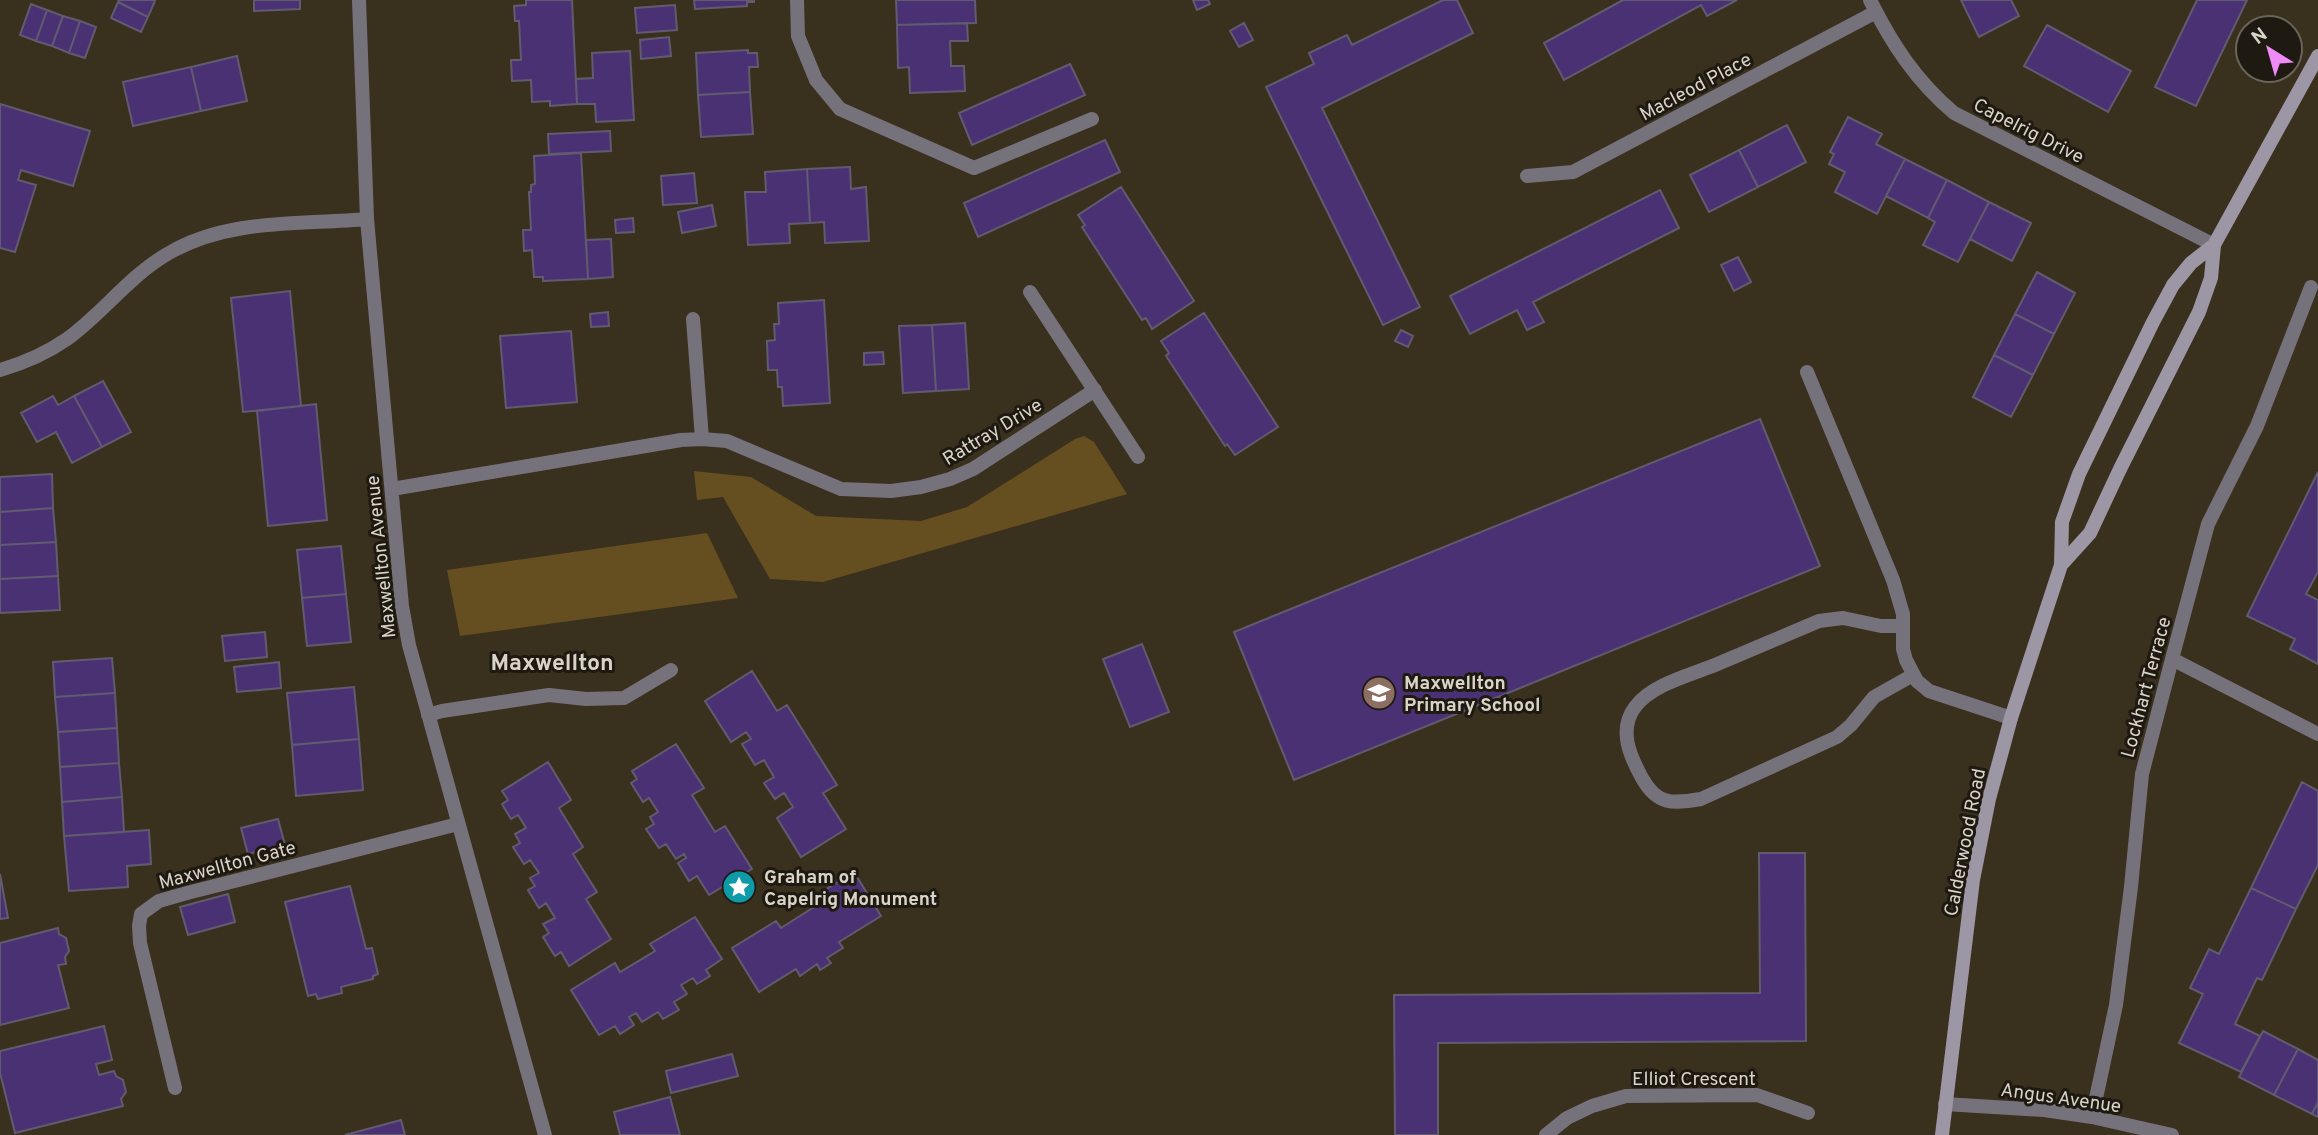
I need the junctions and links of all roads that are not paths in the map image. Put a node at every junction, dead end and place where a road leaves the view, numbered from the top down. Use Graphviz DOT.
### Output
graph roads {
  1 [pos="359,0"];
  2 [pos="797,0"];
  3 [pos="1873,6"];
  4 [pos="2318,56"];
  5 [pos="1092,119"];
  6 [pos="1527,176"];
  7 [pos="367,219"];
  8 [pos="2214,245"];
  9 [pos="2311,286"];
  10 [pos="1030,292"];
  11 [pos="693,319"];
  12 [pos="0,370"];
  13 [pos="1807,372"];
  14 [pos="1095,390"];
  15 [pos="702,439"];
  16 [pos="1138,457"];
  17 [pos="392,489"];
  18 [pos="2062,565"];
  19 [pos="1901,626"];
  20 [pos="2172,659"];
  21 [pos="671,670"];
  22 [pos="1913,675"];
  23 [pos="428,715"];
  24 [pos="2011,718"];
  25 [pos="2318,734"];
  26 [pos="457,824"];
  27 [pos="176,1087"];
  28 [pos="1945,1104"];
  29 [pos="1808,1113"];
  30 [pos="2092,1117"];
  31 [pos="545,1135"];
  32 [pos="1546,1135"];
  33 [pos="1942,1135"];
  34 [pos="2172,1135"];
  1 -- 7 [label="street, Maxwellton Avenue"];
  2 -- 5 [label="street"];
  3 -- 6 [label="street, Macleod Place"];
  3 -- 8 [label="street, Capelrig Drive"];
  4 -- 8 [label="street, Calderwood Road"];
  7 -- 12 [label="street"];
  7 -- 17 [label="street, Maxwellton Avenue"];
  8 -- 18 [label="street, Calderwood Road"];
  8 -- 18 [label="street, Calderwood Road"];
  9 -- 20 [label="street, Lockhart Terrace"];
  10 -- 14 [label="street"];
  11 -- 15 [label="street"];
  13 -- 19 [label="street"];
  14 -- 15 [label="street, Rattray Drive"];
  14 -- 16 [label="street"];
  15 -- 17 [label="street, Rattray Drive"];
  17 -- 23 [label="street, Maxwellton Avenue"];
  18 -- 24 [label="street, Calderwood Road"];
  19 -- 22 [label="street"];
  19 -- 22 [label="street"];
  20 -- 25 [label="street"];
  20 -- 30 [label="street, Lockhart Terrace"];
  21 -- 23 [label="street"];
  22 -- 24 [label="street"];
  23 -- 26 [label="street, Maxwellton Avenue"];
  24 -- 28 [label="street, Calderwood Road"];
  26 -- 27 [label="street, Maxwellton Gate"];
  26 -- 31 [label="street, Maxwellton Avenue"];
  28 -- 30 [label="street, Angus Avenue"];
  28 -- 33 [label="street, Calderwood Road"];
  29 -- 32 [label="street, Elliot Crescent"];
  30 -- 34 [label="street, Angus Avenue"];
}
